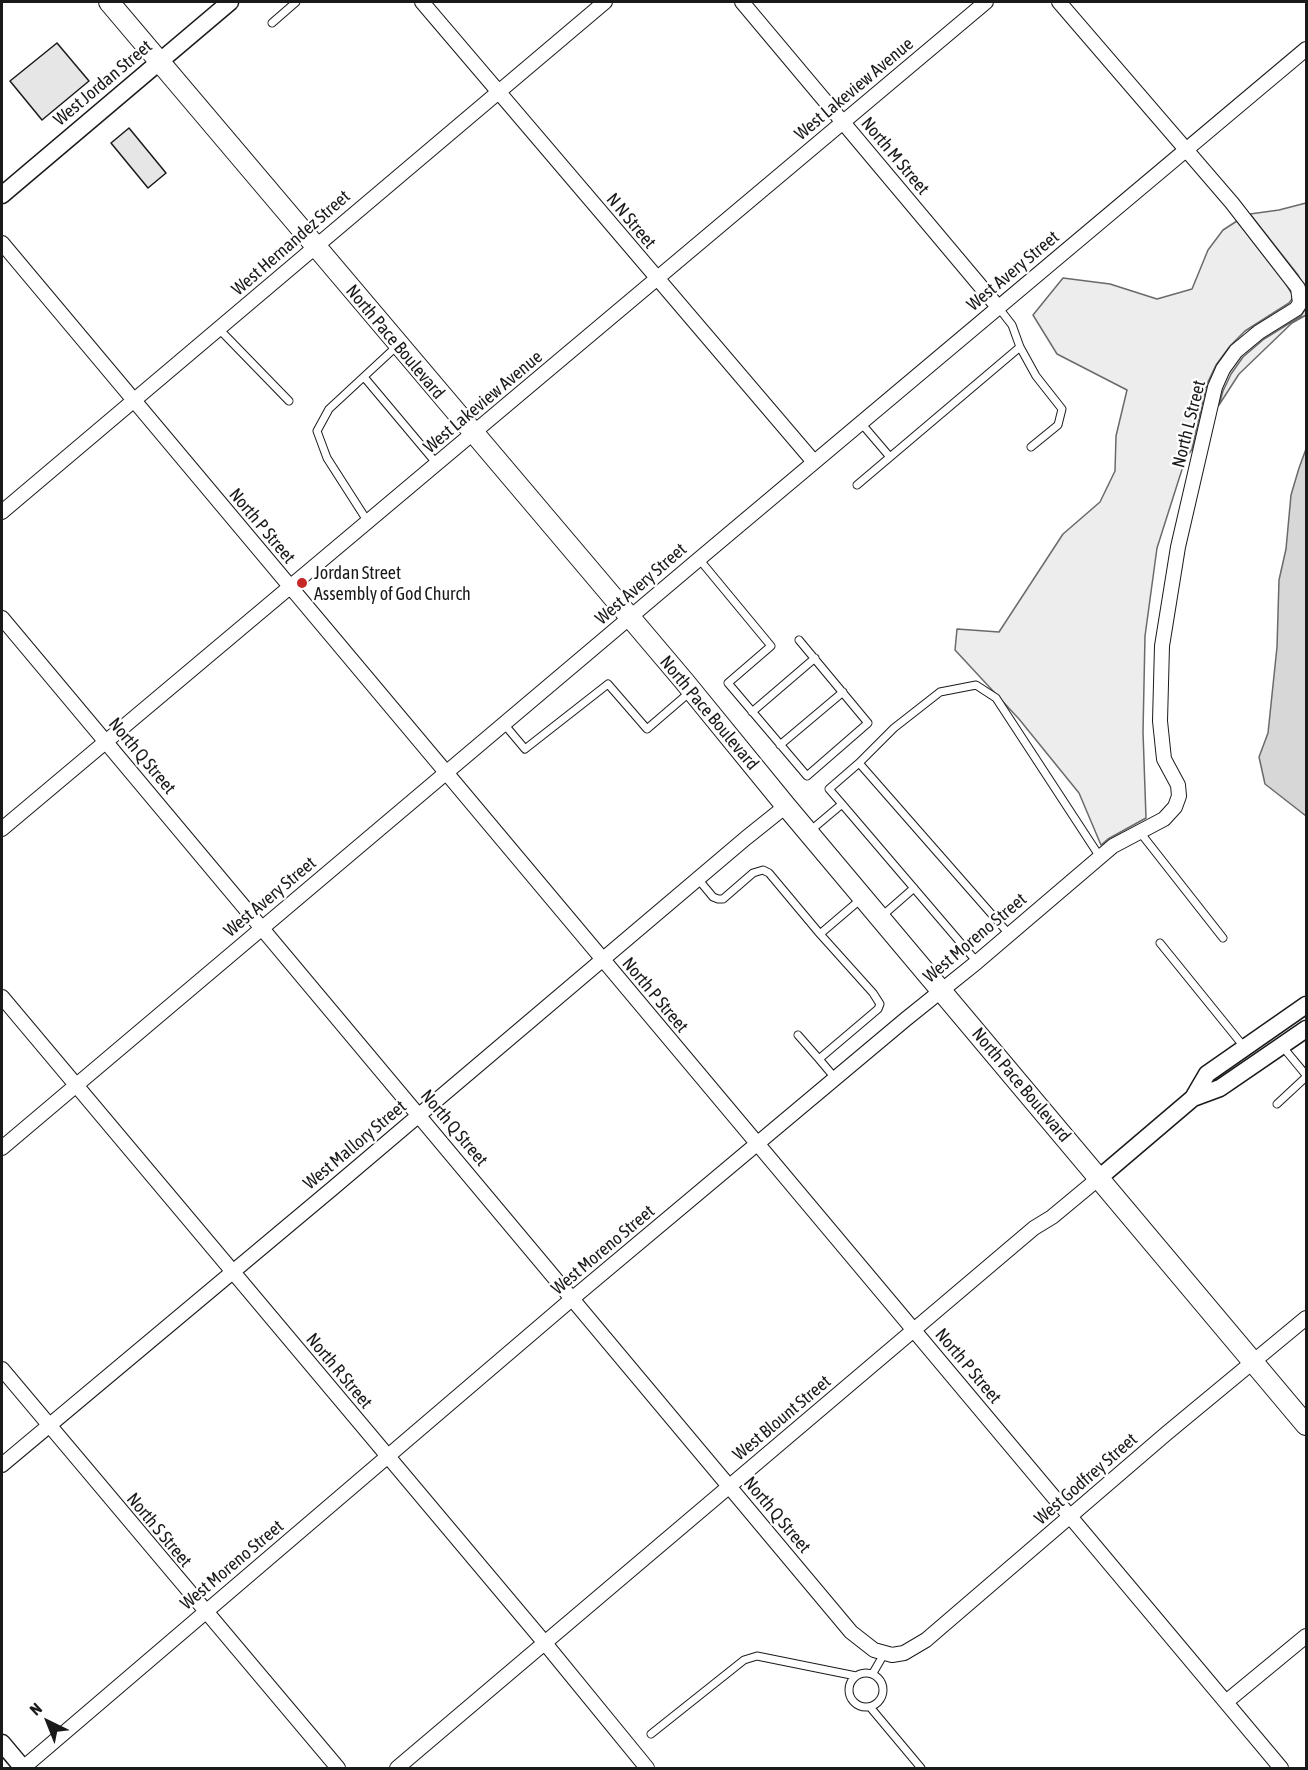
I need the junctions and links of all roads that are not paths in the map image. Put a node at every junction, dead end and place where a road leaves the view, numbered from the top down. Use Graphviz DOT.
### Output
graph roads {
  1 [pos="109,2"];
  2 [pos="230,2"];
  3 [pos="296,2"];
  4 [pos="422,2"];
  5 [pos="605,2"];
  6 [pos="742,2"];
  7 [pos="986,2"];
  8 [pos="1059,2"];
  9 [pos="272,23"];
  10 [pos="1306,49"];
  11 [pos="159,61"];
  12 [pos="497,91"];
  13 [pos="843,122"];
  14 [pos="1186,150"];
  15 [pos="2,195"];
  16 [pos="2,243"];
  17 [pos="314,246"];
  18 [pos="657,279"];
  19 [pos="1302,287"];
  20 [pos="998,307"];
  21 [pos="219,329"];
  22 [pos="398,345"];
  23 [pos="1020,347"];
  24 [pos="364,377"];
  25 [pos="134,401"];
  26 [pos="290,401"];
  27 [pos="861,423"];
  28 [pos="473,434"];
  29 [pos="1031,447"];
  30 [pos="890,457"];
  31 [pos="814,462"];
  32 [pos="437,464"];
  33 [pos="858,485"];
  34 [pos="2,512"];
  35 [pos="368,522"];
  36 [pos="699,559"];
  37 [pos="290,588"];
  38 [pos="2,618"];
  39 [pos="630,618"];
  40 [pos="799,640"];
  41 [pos="814,658"];
  42 [pos="692,690"];
  43 [pos="843,692"];
  44 [pos="752,712"];
  45 [pos="504,724"];
  46 [pos="107,742"];
  47 [pos="780,745"];
  48 [pos="1164,759"];
  49 [pos="858,763"];
  50 [pos="445,773"];
  51 [pos="842,804"];
  52 [pos="786,806"];
  53 [pos="2,829"];
  54 [pos="1139,831"];
  55 [pos="808,833"];
  56 [pos="1100,856"];
  57 [pos="698,879"];
  58 [pos="914,888"];
  59 [pos="863,898"];
  60 [pos="880,918"];
  61 [pos="262,927"];
  62 [pos="820,934"];
  63 [pos="1010,934"];
  64 [pos="1223,938"];
  65 [pos="1160,943"];
  66 [pos="603,960"];
  67 [pos="977,962"];
  68 [pos="941,990"];
  69 [pos="2,997"];
  70 [pos="1306,1005"];
  71 [pos="1306,1029"];
  72 [pos="798,1035"];
  73 [pos="1282,1046"];
  74 [pos="1245,1048"];
  75 [pos="819,1059"];
  76 [pos="1306,1076"];
  77 [pos="835,1078"];
  78 [pos="76,1085"];
  79 [pos="1193,1098"];
  80 [pos="1277,1104"];
  81 [pos="419,1114"];
  82 [pos="756,1145"];
  83 [pos="2,1148"];
  84 [pos="1099,1178"];
  85 [pos="232,1272"];
  86 [pos="573,1298"];
  87 [pos="1306,1318"];
  88 [pos="915,1330"];
  89 [pos="1253,1362"];
  90 [pos="2,1369"];
  91 [pos="1306,1425"];
  92 [pos="49,1426"];
  93 [pos="388,1457"];
  94 [pos="2,1465"];
  95 [pos="730,1487"];
  96 [pos="1071,1516"];
  97 [pos="205,1611"];
  98 [pos="1306,1636"];
  99 [pos="544,1642"];
  100 [pos="884,1654"];
  101 [pos="873,1673"];
  102 [pos="856,1676"];
  103 [pos="1226,1702"];
  104 [pos="870,1707"];
  105 [pos="651,1734"];
  106 [pos="2,1743"];
  107 [pos="23,1768"];
  108 [pos="338,1768"];
  109 [pos="397,1768"];
  110 [pos="647,1768"];
  111 [pos="921,1768"];
  112 [pos="1281,1768"];
  1 -- 11 [label="main road, North Pace Boulevard"];
  2 -- 11 [label="street, West Jordan Street"];
  3 -- 9 [label="lane"];
  4 -- 12 [label="street, N N Street"];
  5 -- 12 [label="street, West Hernandez Street"];
  6 -- 13 [label="street, North M Street"];
  7 -- 13 [label="street, West Lakeview Avenue"];
  8 -- 14 [label="street, North L Street"];
  10 -- 14 [label="street, West Avery Street"];
  11 -- 15 [label="street, West Jordan Street"];
  11 -- 17 [label="main road, North Pace Boulevard"];
  12 -- 17 [label="street, West Hernandez Street"];
  12 -- 18 [label="street, N N Street"];
  13 -- 18 [label="street, West Lakeview Avenue"];
  13 -- 20 [label="street, North M Street"];
  14 -- 19 [label="street, North L Street"];
  14 -- 20 [label="street, West Avery Street"];
  16 -- 25 [label="street, North P Street"];
  17 -- 21 [label="street, West Hernandez Street"];
  17 -- 22 [label="main road, North Pace Boulevard"];
  18 -- 28 [label="street, West Lakeview Avenue"];
  18 -- 31 [label="street, N N Street"];
  19 -- 48 [label="street, North L Street"];
  20 -- 23 [label="lane"];
  20 -- 27 [label="street, West Avery Street"];
  21 -- 25 [label="street, West Hernandez Street"];
  21 -- 26 [label="lane"];
  22 -- 24 [label="lane"];
  22 -- 28 [label="main road, North Pace Boulevard"];
  23 -- 29 [label="lane"];
  23 -- 30 [label="lane"];
  24 -- 32 [label="lane"];
  24 -- 35 [label="lane"];
  25 -- 34 [label="street, West Hernandez Street"];
  25 -- 37 [label="street, North P Street"];
  27 -- 30 [label="lane"];
  27 -- 31 [label="street, West Avery Street"];
  28 -- 32 [label="street, West Lakeview Avenue"];
  28 -- 39 [label="main road, North Pace Boulevard"];
  30 -- 33 [label="lane"];
  31 -- 36 [label="street, West Avery Street"];
  32 -- 35 [label="street, West Lakeview Avenue"];
  35 -- 37 [label="street, West Lakeview Avenue"];
  36 -- 39 [label="street, West Avery Street"];
  36 -- 44 [label="lane"];
  37 -- 46 [label="street, West Lakeview Avenue"];
  37 -- 50 [label="street, North P Street"];
  38 -- 46 [label="street, North Q Street"];
  39 -- 42 [label="main road, North Pace Boulevard"];
  39 -- 45 [label="street, West Avery Street"];
  40 -- 41 [label="lane"];
  41 -- 43 [label="lane"];
  41 -- 44 [label="lane"];
  42 -- 45 [label="lane"];
  42 -- 52 [label="main road, North Pace Boulevard"];
  43 -- 47 [label="lane"];
  43 -- 47 [label="lane"];
  44 -- 47 [label="lane"];
  45 -- 50 [label="street, West Avery Street"];
  46 -- 53 [label="street, West Lakeview Avenue"];
  46 -- 61 [label="street, North Q Street"];
  48 -- 54 [label="street, West Moreno Street"];
  49 -- 51 [label="lane"];
  49 -- 56 [label="lane"];
  49 -- 63 [label="lane"];
  50 -- 61 [label="street, West Avery Street"];
  50 -- 66 [label="street, North P Street"];
  51 -- 55 [label="lane"];
  51 -- 58 [label="lane"];
  52 -- 55 [label="main road, North Pace Boulevard"];
  52 -- 57 [label="street, West Mallory Street"];
  54 -- 56 [label="street, West Moreno Street"];
  54 -- 64 [label="lane"];
  55 -- 59 [label="main road, North Pace Boulevard"];
  56 -- 63 [label="street, West Moreno Street"];
  57 -- 62 [label="lane"];
  57 -- 66 [label="street, West Mallory Street"];
  58 -- 60 [label="lane"];
  58 -- 67 [label="lane"];
  59 -- 60 [label="main road, North Pace Boulevard"];
  59 -- 62 [label="lane"];
  60 -- 68 [label="main road, North Pace Boulevard"];
  61 -- 78 [label="street, West Avery Street"];
  61 -- 81 [label="street, North Q Street"];
  62 -- 75 [label="lane"];
  63 -- 67 [label="street, West Moreno Street"];
  65 -- 74 [label="lane"];
  66 -- 81 [label="street, West Mallory Street"];
  66 -- 82 [label="street, North P Street"];
  67 -- 68 [label="street, West Moreno Street"];
  68 -- 77 [label="street, West Moreno Street"];
  68 -- 84 [label="main road, North Pace Boulevard"];
  69 -- 78 [label="street, North R Street"];
  70 -- 74 [label="street, West Blount Street"];
  71 -- 73 [label="street, West Blount Street"];
  72 -- 75 [label="lane"];
  73 -- 76 [label="lane"];
  73 -- 79 [label="street, West Blount Street"];
  74 -- 79 [label="street, West Blount Street"];
  75 -- 77 [label="lane"];
  76 -- 80 [label="lane"];
  77 -- 82 [label="street, West Moreno Street"];
  78 -- 83 [label="street, West Avery Street"];
  78 -- 85 [label="street, North R Street"];
  79 -- 84 [label="street, West Blount Street"];
  81 -- 85 [label="street, West Mallory Street"];
  81 -- 86 [label="street, North Q Street"];
  82 -- 86 [label="street, West Moreno Street"];
  82 -- 88 [label="street, North P Street"];
  84 -- 88 [label="street, West Blount Street"];
  84 -- 89 [label="main road, North Pace Boulevard"];
  85 -- 92 [label="street, West Mallory Street"];
  85 -- 93 [label="street, North R Street"];
  86 -- 93 [label="street, West Moreno Street"];
  86 -- 95 [label="street, North Q Street"];
  87 -- 89 [label="street, West Godfrey Street"];
  88 -- 95 [label="street, West Blount Street"];
  88 -- 96 [label="street, North P Street"];
  89 -- 91 [label="main road, North Pace Boulevard"];
  89 -- 96 [label="street, West Godfrey Street"];
  90 -- 92 [label="street, North S Street"];
  92 -- 94 [label="street, West Mallory Street"];
  92 -- 97 [label="street, North S Street"];
  93 -- 97 [label="street, West Moreno Street"];
  93 -- 99 [label="street, North R Street"];
  95 -- 99 [label="street, West Blount Street"];
  95 -- 100 [label="street, North Q Street"];
  96 -- 100 [label="street, West Godfrey Street"];
  96 -- 103 [label="street, North P Street"];
  97 -- 107 [label="street, West Moreno Street"];
  97 -- 108 [label="street, North S Street"];
  98 -- 103 [label="street"];
  99 -- 109 [label="street, West Blount Street"];
  99 -- 110 [label="street, North R Street"];
  100 -- 101 [label="lane"];
  101 -- 102 [label="lane"];
  101 -- 104 [label="lane"];
  102 -- 104 [label="lane"];
  102 -- 105 [label="lane"];
  103 -- 112 [label="street, North P Street"];
  104 -- 111 [label="lane"];
  106 -- 107 [label="street"];
}
